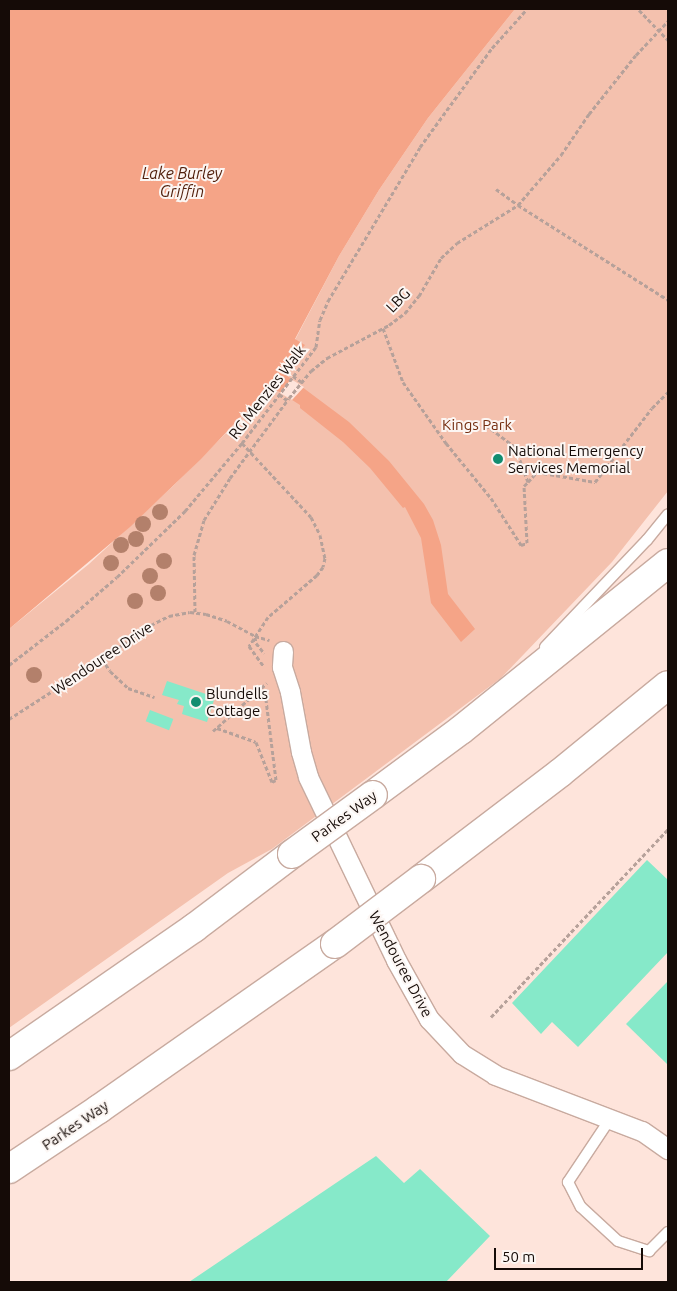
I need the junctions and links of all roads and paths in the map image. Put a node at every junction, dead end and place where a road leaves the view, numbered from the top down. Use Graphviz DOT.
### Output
graph roads {
  1 [pos="527,9"];
  2 [pos="639,10"];
  3 [pos="668,21"];
  4 [pos="659,31"];
  5 [pos="668,40"];
  6 [pos="496,188"];
  7 [pos="518,205"];
  8 [pos="668,300"];
  9 [pos="383,328"];
  10 [pos="292,378"];
  11 [pos="301,383"];
  12 [pos="668,392"];
  13 [pos="280,394"];
  14 [pos="288,399"];
  15 [pos="485,424"];
  16 [pos="242,444"];
  17 [pos="250,450"];
  18 [pos="528,482"];
  19 [pos="668,514"];
  20 [pos="668,563"];
  21 [pos="195,612"];
  22 [pos="255,636"];
  23 [pos="248,646"];
  24 [pos="282,651"];
  25 [pos="102,659"];
  26 [pos="9,665"];
  27 [pos="270,681"];
  28 [pos="668,685"];
  29 [pos="272,688"];
  30 [pos="154,697"];
  31 [pos="493,702"];
  32 [pos="9,719"];
  33 [pos="217,728"];
  34 [pos="212,732"];
  35 [pos="668,828"];
  36 [pos="491,1017"];
  37 [pos="9,1056"];
  38 [pos="610,1119"];
  39 [pos="668,1149"];
  40 [pos="9,1169"];
  41 [pos="668,1232"];
  1 -- 10 [label="path, RG Menzies Walk"];
  2 -- 4 [label="path"];
  3 -- 4 [label="path, LBG"];
  4 -- 5 [label="path"];
  4 -- 7 [label="path, LBG"];
  6 -- 7 [label="path"];
  7 -- 8 [label="path"];
  7 -- 9 [label="path, LBG"];
  9 -- 11 [label="path, LBG"];
  9 -- 18 [label="path"];
  10 -- 11 [label="path"];
  10 -- 13 [label="path, RG Menzies Walk"];
  11 -- 14 [label="path, LBG"];
  12 -- 18 [label="path"];
  13 -- 14 [label="path"];
  13 -- 16 [label="path, RG Menzies Walk"];
  14 -- 17 [label="path, LBG"];
  15 -- 18 [label="path"];
  16 -- 17 [label="path"];
  16 -- 26 [label="path, RG Menzies Walk"];
  17 -- 21 [label="path, LBG"];
  17 -- 22 [label="path"];
  19 -- 31 [label="lane"];
  20 -- 31 [label="main road, Parkes Way"];
  21 -- 22 [label="path, Wendouree Drive"];
  21 -- 25 [label="path, Wendouree Drive"];
  22 -- 23 [label="path"];
  24 -- 38 [label="street, Wendouree Drive"];
  25 -- 30 [label="path"];
  25 -- 32 [label="path, Wendouree Drive"];
  27 -- 33 [label="path"];
  28 -- 40 [label="main road, Parkes Way, bridge"];
  29 -- 33 [label="path"];
  31 -- 37 [label="main road, Parkes Way, bridge"];
  33 -- 34 [label="path"];
  35 -- 36 [label="path"];
  38 -- 39 [label="street, Wendouree Drive"];
  38 -- 41 [label="lane"];
}
